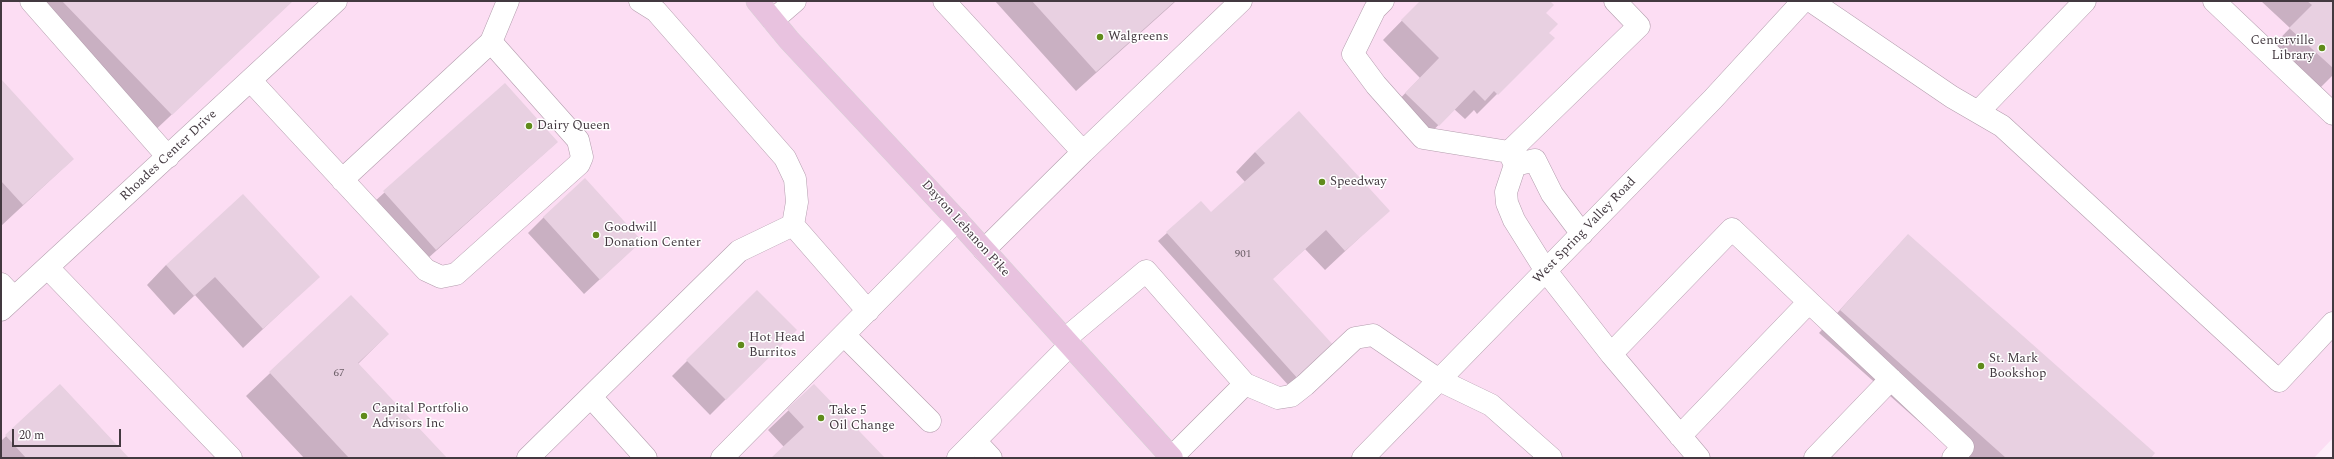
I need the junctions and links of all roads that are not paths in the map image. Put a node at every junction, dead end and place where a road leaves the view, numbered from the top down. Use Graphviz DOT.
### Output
graph roads {
  1 [pos="31,1"];
  2 [pos="334,1"];
  3 [pos="508,1"];
  4 [pos="640,1"];
  5 [pos="757,1"];
  6 [pos="795,1"];
  7 [pos="944,1"];
  8 [pos="1241,1"];
  9 [pos="1383,1"];
  10 [pos="1615,1"];
  11 [pos="1803,1"];
  12 [pos="1811,1"];
  13 [pos="2085,1"];
  14 [pos="2214,1"];
  15 [pos="773,20"];
  16 [pos="491,42"];
  17 [pos="251,81"];
  18 [pos="1978,112"];
  19 [pos="2333,114"];
  20 [pos="1083,152"];
  21 [pos="168,158"];
  22 [pos="1512,159"];
  23 [pos="342,180"];
  24 [pos="957,220"];
  25 [pos="793,226"];
  26 [pos="1582,234"];
  27 [pos="984,250"];
  28 [pos="48,268"];
  29 [pos="1546,271"];
  30 [pos="5,297"];
  31 [pos="1809,302"];
  32 [pos="868,311"];
  33 [pos="2333,323"];
  34 [pos="844,335"];
  35 [pos="1068,342"];
  36 [pos="1611,354"];
  37 [pos="1891,379"];
  38 [pos="1439,380"];
  39 [pos="1244,384"];
  40 [pos="591,398"];
  41 [pos="930,421"];
  42 [pos="1680,436"];
  43 [pos="975,441"];
  44 [pos="1963,454"];
  45 [pos="1372,455"];
  46 [pos="231,458"];
  47 [pos="528,458"];
  48 [pos="646,458"];
  49 [pos="722,458"];
  50 [pos="958,458"];
  51 [pos="991,458"];
  52 [pos="1172,458"];
  53 [pos="1549,458"];
  54 [pos="1699,458"];
  55 [pos="1815,458"];
  1 -- 21 [label="street"];
  2 -- 17 [label="street, Rhoades Center Drive"];
  3 -- 16 [label="street"];
  4 -- 25 [label="street"];
  5 -- 15 [label="main road, Dayton Lebanon Pike"];
  6 -- 15 [label="street"];
  7 -- 20 [label="street"];
  8 -- 20 [label="street"];
  9 -- 22 [label="street"];
  10 -- 22 [label="street"];
  11 -- 26 [label="street, West Spring Valley Road"];
  12 -- 18 [label="street"];
  13 -- 18 [label="street"];
  14 -- 19 [label="street"];
  15 -- 24 [label="main road, Dayton Lebanon Pike"];
  16 -- 23 [label="street"];
  16 -- 23 [label="street"];
  17 -- 21 [label="street, Rhoades Center Drive"];
  17 -- 23 [label="street"];
  18 -- 33 [label="street"];
  20 -- 27 [label="street"];
  21 -- 28 [label="street, Rhoades Center Drive"];
  22 -- 26 [label="street"];
  22 -- 29 [label="street"];
  24 -- 27 [label="main road, Dayton Lebanon Pike"];
  24 -- 32 [label="street"];
  25 -- 32 [label="street"];
  25 -- 40 [label="street"];
  26 -- 29 [label="street, West Spring Valley Road"];
  27 -- 35 [label="main road, Dayton Lebanon Pike"];
  28 -- 30 [label="street, Rhoades Center Drive"];
  28 -- 46 [label="street"];
  29 -- 36 [label="street"];
  29 -- 38 [label="street, West Spring Valley Road"];
  31 -- 36 [label="street"];
  31 -- 37 [label="street"];
  31 -- 42 [label="street"];
  32 -- 34 [label="street"];
  34 -- 41 [label="street"];
  34 -- 49 [label="street"];
  35 -- 39 [label="street"];
  35 -- 43 [label="street"];
  35 -- 52 [label="main road, Dayton Lebanon Pike"];
  36 -- 42 [label="street"];
  37 -- 44 [label="street"];
  37 -- 55 [label="street"];
  38 -- 39 [label="street"];
  38 -- 45 [label="street, West Spring Valley Road"];
  38 -- 53 [label="street"];
  39 -- 52 [label="street"];
  40 -- 47 [label="street"];
  40 -- 48 [label="street"];
  42 -- 54 [label="street"];
  43 -- 50 [label="street"];
  43 -- 51 [label="street"];
}
